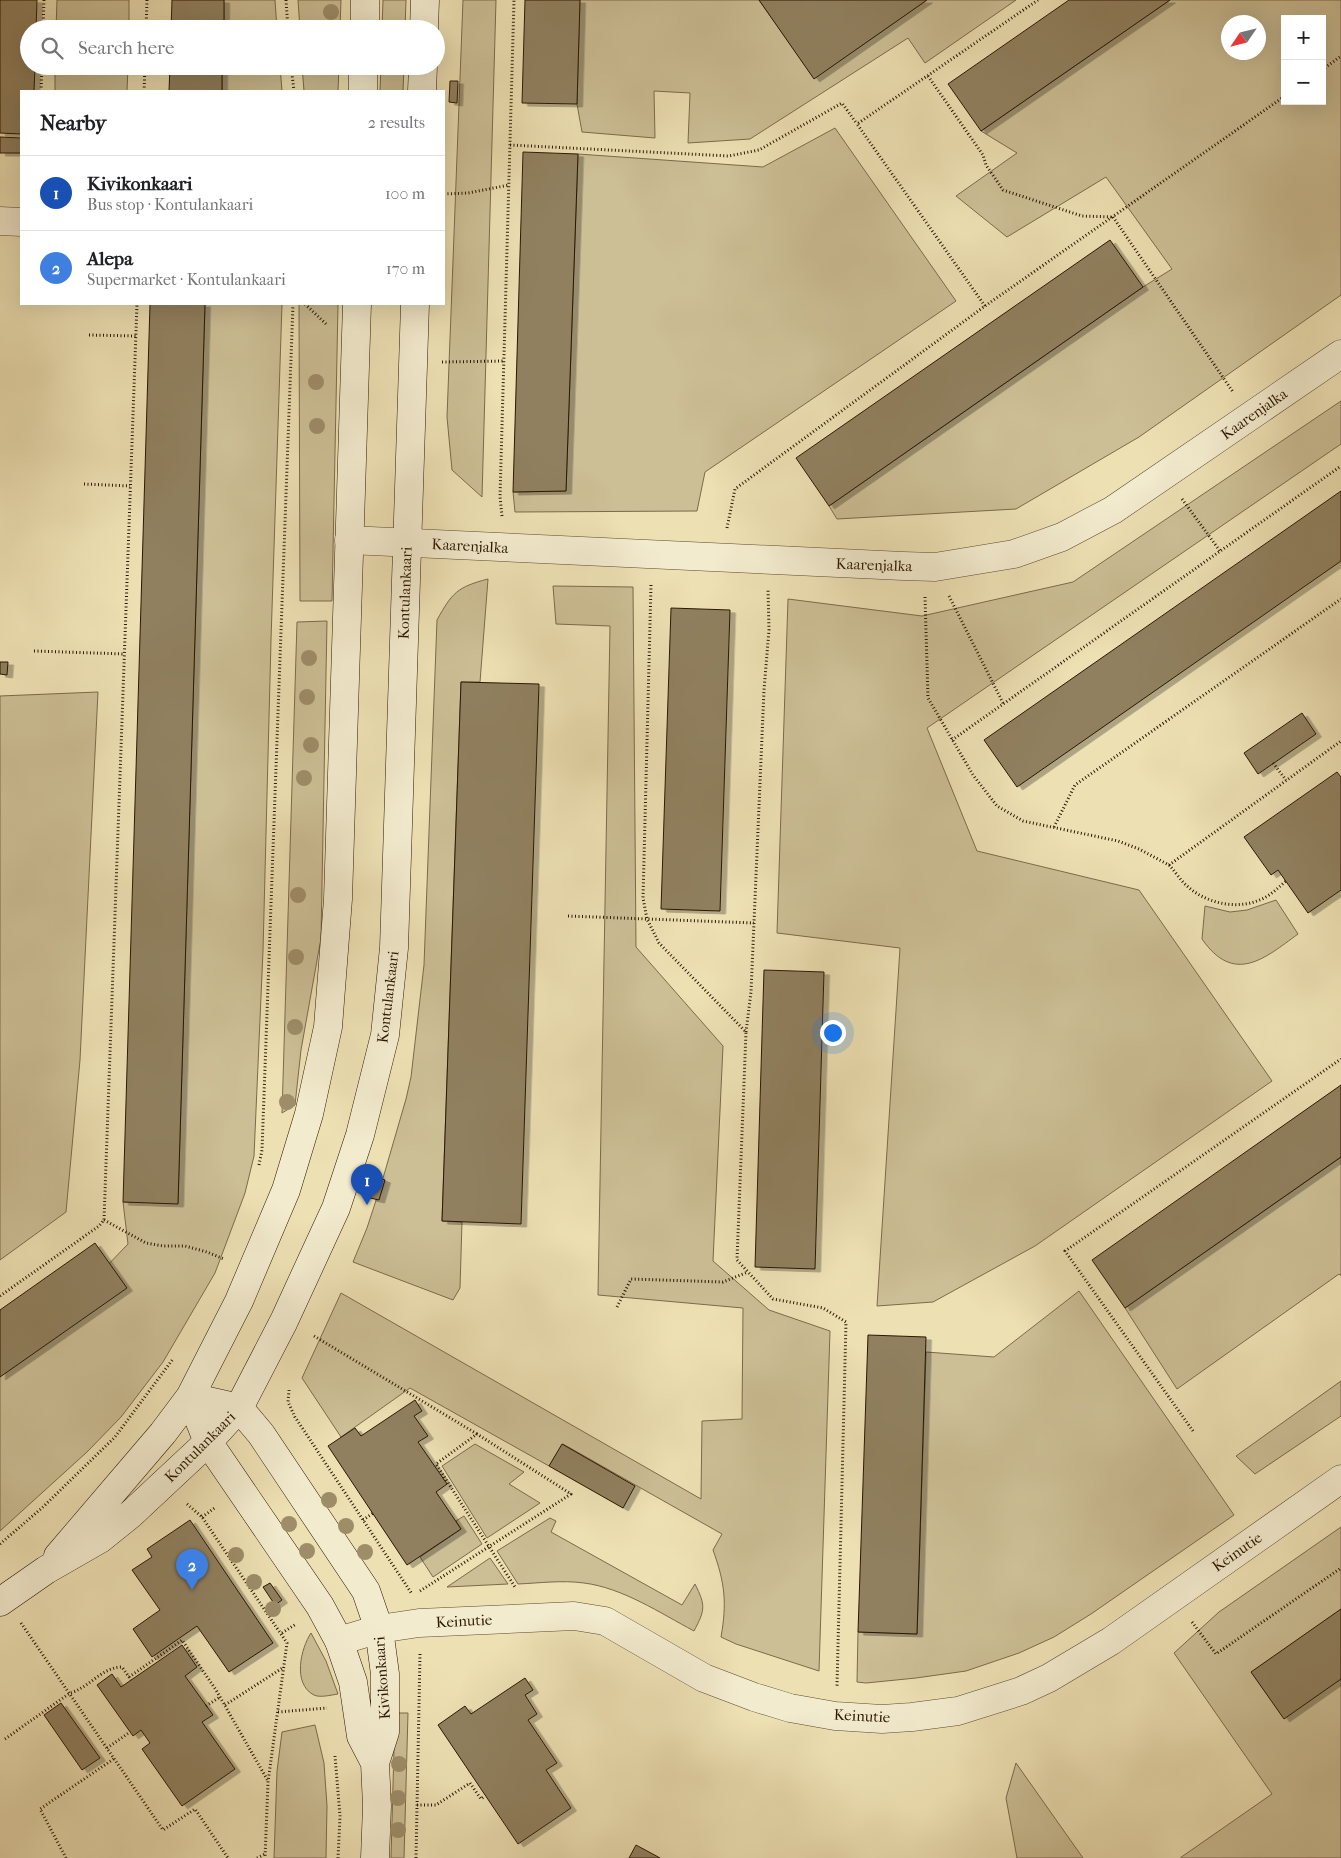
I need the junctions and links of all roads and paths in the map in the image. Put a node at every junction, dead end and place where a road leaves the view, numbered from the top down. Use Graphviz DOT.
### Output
graph roads {
  1 [pos="44,0"];
  2 [pos="147,0"];
  3 [pos="286,0"];
  4 [pos="365,0"];
  5 [pos="425,0"];
  6 [pos="514,0"];
  7 [pos="1038,0"];
  8 [pos="43,20"];
  9 [pos="146,20"];
  10 [pos="287,20"];
  11 [pos="364,20"];
  12 [pos="424,20"];
  13 [pos="1341,56"];
  14 [pos="1326,67"];
  15 [pos="42,75"];
  16 [pos="145,75"];
  17 [pos="292,75"];
  18 [pos="363,75"];
  19 [pos="423,75"];
  20 [pos="928,76"];
  21 [pos="41,90"];
  22 [pos="144,90"];
  23 [pos="294,90"];
  24 [pos="362,90"];
  25 [pos="422,90"];
  26 [pos="1281,99"];
  27 [pos="858,124"];
  28 [pos="510,144"];
  29 [pos="509,185"];
  30 [pos="445,194"];
  31 [pos="1113,217"];
  32 [pos="0,221"];
  33 [pos="20,222"];
  34 [pos="137,305"];
  35 [pos="293,305"];
  36 [pos="357,305"];
  37 [pos="415,305"];
  38 [pos="985,306"];
  39 [pos="89,335"];
  40 [pos="136,336"];
  41 [pos="1341,354"];
  42 [pos="504,361"];
  43 [pos="437,362"];
  44 [pos="1250,416"];
  45 [pos="1341,466"];
  46 [pos="1166,475"];
  47 [pos="84,484"];
  48 [pos="130,486"];
  49 [pos="500,497"];
  50 [pos="350,540"];
  51 [pos="407,542"];
  52 [pos="1220,551"];
  53 [pos="652,554"];
  54 [pos="720,558"];
  55 [pos="766,560"];
  56 [pos="930,567"];
  57 [pos="1341,599"];
  58 [pos="34,651"];
  59 [pos="124,654"];
  60 [pos="1002,703"];
  61 [pos="952,740"];
  62 [pos="1341,741"];
  63 [pos="1273,764"];
  64 [pos="1286,780"];
  65 [pos="1054,827"];
  66 [pos="1169,865"];
  67 [pos="1286,881"];
  68 [pos="568,916"];
  69 [pos="647,919"];
  70 [pos="754,923"];
  71 [pos="746,1032"];
  72 [pos="1341,1059"];
  73 [pos="258,1173"];
  74 [pos="104,1220"];
  75 [pos="227,1260"];
  76 [pos="748,1272"];
  77 [pos="0,1296"];
  78 [pos="617,1307"];
  79 [pos="314,1336"];
  80 [pos="175,1356"];
  81 [pos="290,1390"];
  82 [pos="190,1397"];
  83 [pos="239,1408"];
  84 [pos="1193,1431"];
  85 [pos="477,1434"];
  86 [pos="208,1442"];
  87 [pos="1341,1479"];
  88 [pos="187,1504"];
  89 [pos="373,1514"];
  90 [pos="363,1520"];
  91 [pos="0,1544"];
  92 [pos="489,1547"];
  93 [pos="1341,1568"];
  94 [pos="46,1570"];
  95 [pos="517,1590"];
  96 [pos="0,1602"];
  97 [pos="20,1621"];
  98 [pos="1192,1622"];
  99 [pos="379,1629"];
  100 [pos="339,1641"];
  101 [pos="421,1661"];
  102 [pos="284,1667"];
  103 [pos="70,1693"];
  104 [pos="220,1697"];
  105 [pos="224,1705"];
  106 [pos="206,1706"];
  107 [pos="331,1707"];
  108 [pos="278,1712"];
  109 [pos="835,1716"];
  110 [pos="130,1732"];
  111 [pos="5,1739"];
  112 [pos="107,1748"];
  113 [pos="335,1752"];
  114 [pos="115,1758"];
  115 [pos="375,1763"];
  116 [pos="268,1782"];
  117 [pos="485,1796"];
  118 [pos="417,1805"];
  119 [pos="266,1853"];
  120 [pos="66,1858"];
  121 [pos="228,1858"];
  122 [pos="257,1858"];
  123 [pos="265,1858"];
  124 [pos="338,1858"];
  125 [pos="375,1858"];
  126 [pos="416,1858"];
  1 -- 8 [label="path"];
  2 -- 9 [label="path"];
  3 -- 10 [label="path"];
  4 -- 11 [label="street"];
  5 -- 12 [label="street"];
  6 -- 28 [label="path"];
  7 -- 20 [label="path"];
  13 -- 14 [label="path"];
  15 -- 21 [label="path"];
  16 -- 22 [label="path"];
  17 -- 23 [label="path"];
  18 -- 24 [label="street"];
  19 -- 25 [label="street"];
  20 -- 27 [label="path"];
  20 -- 31 [label="path"];
  26 -- 31 [label="path"];
  27 -- 28 [label="path"];
  27 -- 38 [label="path"];
  28 -- 29 [label="path"];
  29 -- 30 [label="path"];
  29 -- 42 [label="path"];
  31 -- 38 [label="path"];
  31 -- 44 [label="path"];
  32 -- 33 [label="street"];
  34 -- 40 [label="path"];
  35 -- 73 [label="path"];
  36 -- 50 [label="street, Kontulankaari"];
  37 -- 51 [label="street, Kontulankaari"];
  38 -- 54 [label="path"];
  39 -- 40 [label="path"];
  40 -- 48 [label="path"];
  41 -- 44 [label="street, Kaarenjalka"];
  42 -- 43 [label="path"];
  42 -- 49 [label="path"];
  44 -- 46 [label="street, Kaarenjalka"];
  45 -- 52 [label="path"];
  46 -- 52 [label="path"];
  46 -- 56 [label="street, Kaarenjalka"];
  47 -- 48 [label="path"];
  48 -- 59 [label="path"];
  50 -- 51 [label="street, Kaarenjalka"];
  50 -- 82 [label="street, Kontulankaari"];
  51 -- 53 [label="street, Kaarenjalka"];
  51 -- 83 [label="street, Kontulankaari"];
  52 -- 60 [label="path"];
  53 -- 54 [label="street, Kaarenjalka"];
  53 -- 69 [label="path"];
  54 -- 55 [label="street, Kaarenjalka"];
  55 -- 56 [label="street, Kaarenjalka"];
  55 -- 70 [label="path"];
  56 -- 60 [label="path"];
  56 -- 61 [label="path"];
  57 -- 65 [label="path"];
  58 -- 59 [label="path"];
  59 -- 74 [label="path"];
  60 -- 61 [label="path"];
  61 -- 65 [label="path"];
  62 -- 64 [label="path"];
  63 -- 64 [label="path"];
  64 -- 66 [label="path"];
  65 -- 66 [label="path"];
  66 -- 67 [label="path"];
  68 -- 69 [label="path"];
  69 -- 70 [label="path"];
  69 -- 71 [label="path"];
  70 -- 71 [label="path"];
  71 -- 76 [label="path"];
  72 -- 84 [label="path"];
  74 -- 75 [label="path"];
  74 -- 77 [label="path"];
  76 -- 78 [label="path"];
  76 -- 109 [label="path"];
  79 -- 85 [label="path"];
  80 -- 91 [label="path"];
  81 -- 90 [label="path"];
  82 -- 83 [label="street"];
  82 -- 86 [label="street, Kivikonkaari"];
  82 -- 94 [label="street, Kontulankaari"];
  83 -- 86 [label="street, Kontulankaari"];
  83 -- 99 [label="street, Kivikonkaari"];
  85 -- 92 [label="path"];
  85 -- 92 [label="path"];
  86 -- 94 [label="street, Kontulankaari"];
  86 -- 100 [label="street, Kivikonkaari"];
  87 -- 109 [label="street, Keinutie"];
  88 -- 102 [label="path"];
  89 -- 90 [label="path"];
  90 -- 92 [label="path"];
  92 -- 95 [label="path"];
  93 -- 98 [label="path"];
  94 -- 96 [label="street, Kontulankaari"];
  97 -- 103 [label="path"];
  99 -- 100 [label="street, Keinutie"];
  99 -- 109 [label="street, Keinutie"];
  99 -- 115 [label="street, Kivikonkaari"];
  100 -- 115 [label="street, Kivikonkaari"];
  101 -- 118 [label="path"];
  102 -- 105 [label="path"];
  102 -- 108 [label="path"];
  103 -- 104 [label="path"];
  103 -- 111 [label="path"];
  103 -- 112 [label="path"];
  104 -- 105 [label="path"];
  104 -- 106 [label="path"];
  105 -- 116 [label="path"];
  107 -- 108 [label="path"];
  108 -- 116 [label="path"];
  110 -- 112 [label="path"];
  112 -- 114 [label="path"];
  113 -- 124 [label="path"];
  114 -- 120 [label="path"];
  114 -- 121 [label="path"];
  115 -- 125 [label="street, Kivikonkaari"];
  116 -- 119 [label="path"];
  117 -- 118 [label="path"];
  118 -- 126 [label="path"];
  119 -- 122 [label="path"];
  119 -- 123 [label="path"];
}
